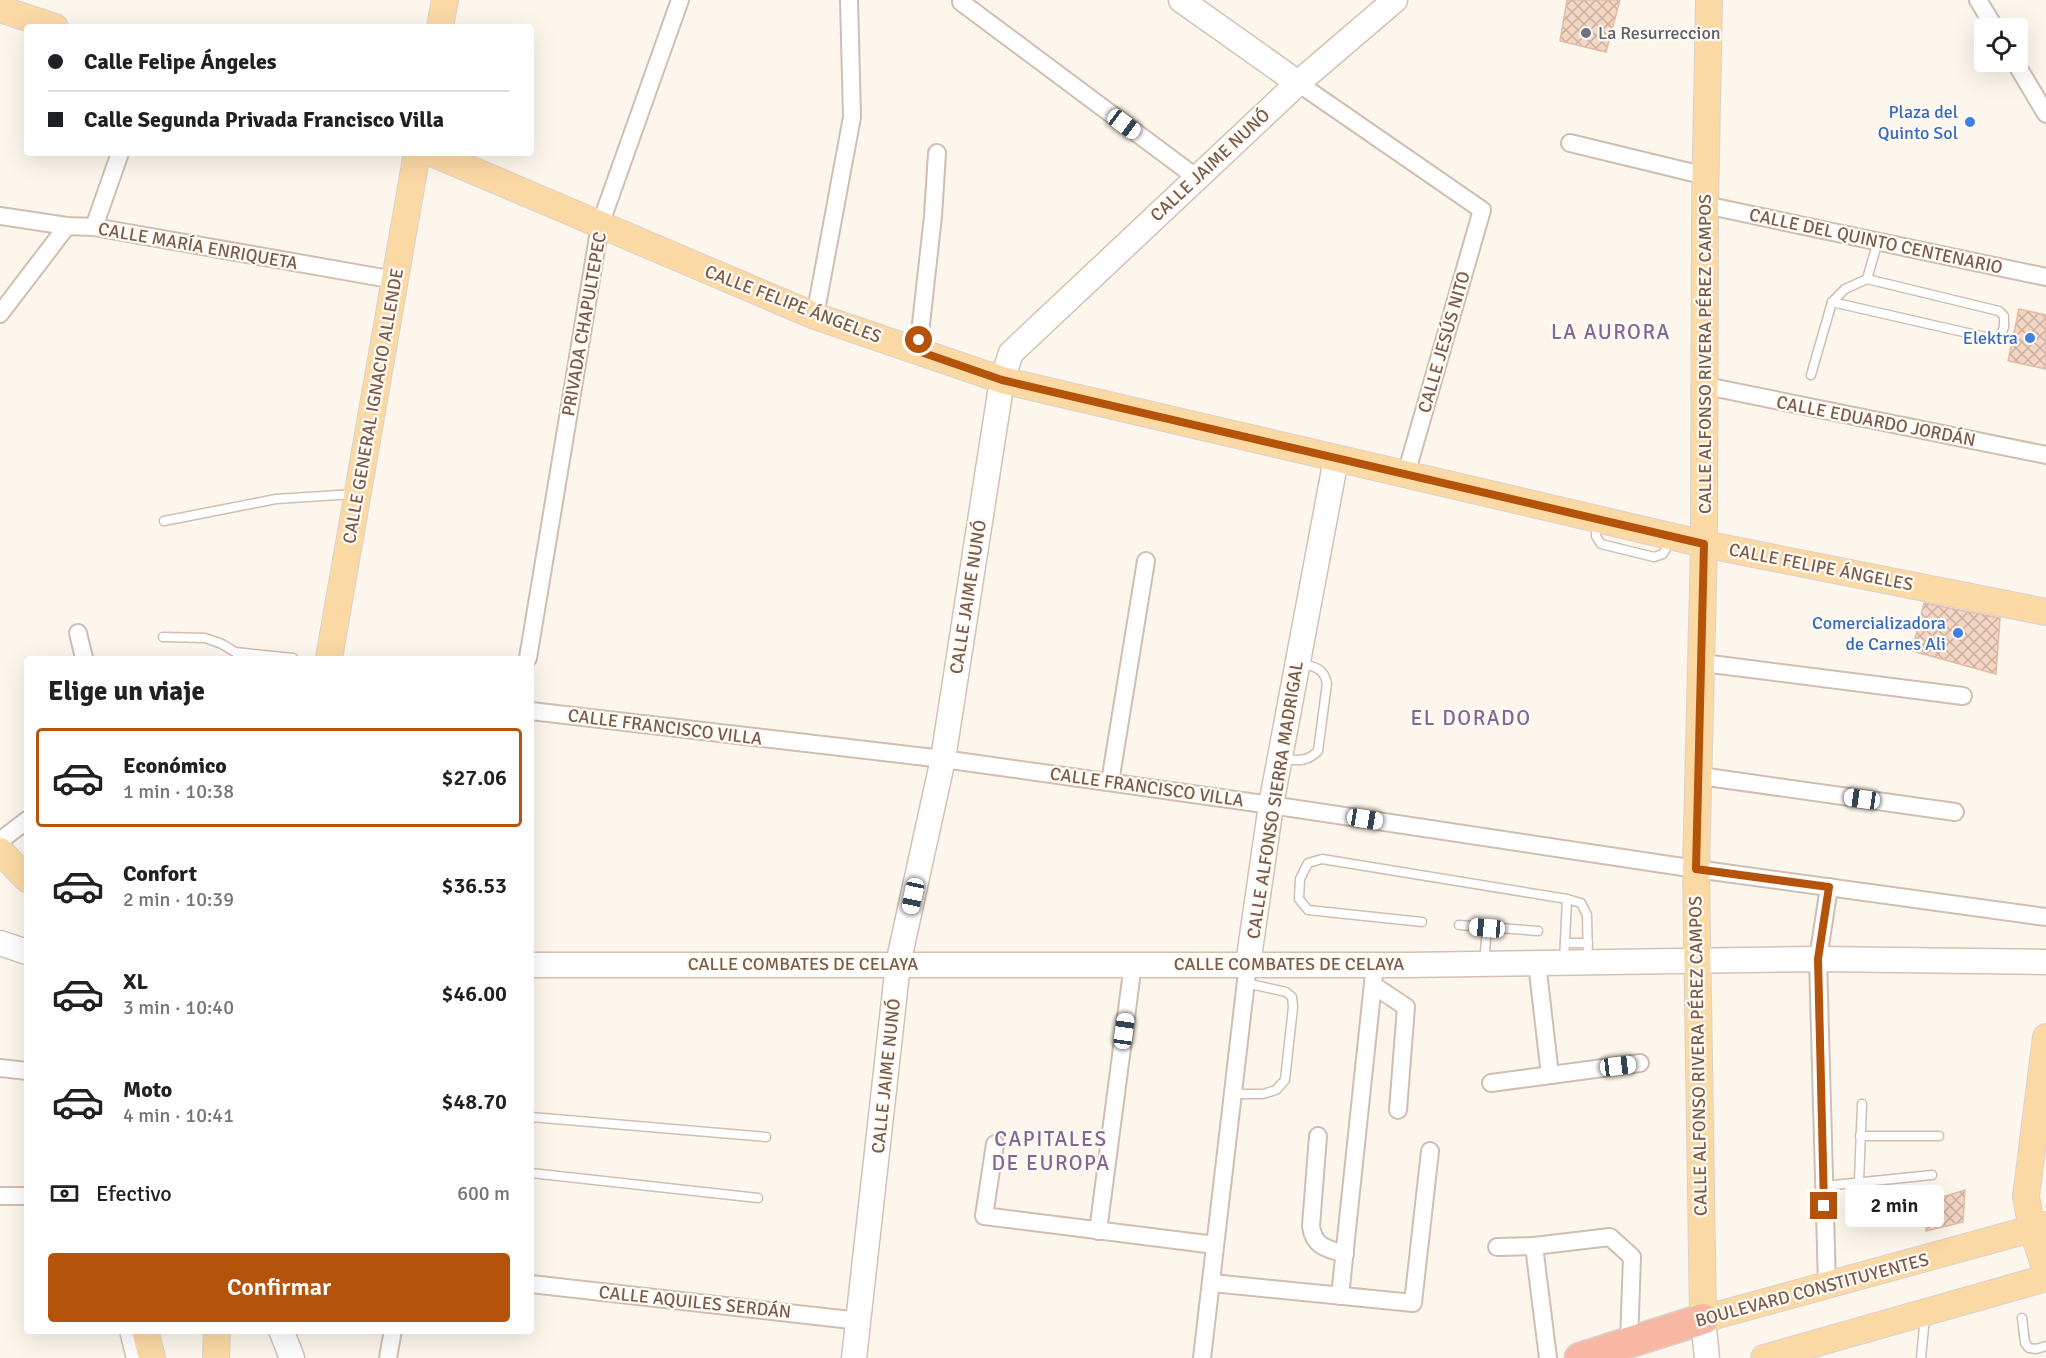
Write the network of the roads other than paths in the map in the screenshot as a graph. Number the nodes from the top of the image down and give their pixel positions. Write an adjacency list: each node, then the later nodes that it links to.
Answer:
1 (445, 0): 12 (main road)
2 (680, 0): 25 (street, PRIVADA CHAPULTEPEC)
3 (849, 0): 34 (street)
4 (1181, 0): 14 (street)
5 (1395, 0): 14 (street, CALLE JAIME NUNÓ)
6 (1709, 0): 21 (main road, CALLE ALFONSO RIVERA PÉREZ CAMPOS)
7 (1978, 0): 10 (street)
8 (961, 2): 22 (street)
9 (0, 9): 11 (main road)
10 (1989, 18)
11 (47, 24)
12 (441, 24)
13 (2021, 72): 15 (street)
14 (1298, 83): 22 (street, CALLE JAIME NUNÓ); 41 (street, CALLE JESÚS NITO)
15 (2046, 114)
16 (1570, 143): 21 (street)
17 (937, 153): 35 (street)
18 (119, 156): 27 (street)
19 (416, 156): 31 (main road, CALLE GENERAL IGNACIO ALLENDE)
20 (439, 156): 25 (main road, CALLE FELIPE ÁNGELES)
21 (1706, 176): 23 (main road, CALLE ALFONSO RIVERA PÉREZ CAMPOS)
22 (1197, 178): 37 (street, CALLE JAIME NUNÓ)
23 (1705, 205): 28 (street, CALLE DEL QUINTO CENTENARIO); 38 (main road, CALLE ALFONSO RIVERA PÉREZ CAMPOS)
24 (0, 216): 26 (street, CALLE MARÍA ENRIQUETA)
25 (600, 225): 34 (main road, CALLE FELIPE ÁNGELES); 52 (street, PRIVADA CHAPULTEPEC)
26 (67, 226): 27 (street, CALLE MARÍA ENRIQUETA); 33 (street)
27 (94, 227): 31 (street, CALLE MARÍA ENRIQUETA)
28 (1878, 242): 29 (street, CALLE DEL QUINTO CENTENARIO); 30 (lane)
29 (2046, 277)
30 (1867, 279): 32 (lane); 32 (lane)
31 (395, 280): 42 (main road, CALLE GENERAL IGNACIO ALLENDE)
32 (1832, 302): 36 (lane)
33 (0, 314)
34 (815, 316): 35 (main road, CALLE FELIPE ÁNGELES)
35 (918, 351): 37 (main road, CALLE FELIPE ÁNGELES)
36 (1811, 375)
37 (1002, 380): 40 (main road, CALLE FELIPE ÁNGELES); 57 (street, CALLE JAIME NUNÓ)
38 (1706, 386): 39 (street, CALLE EDUARDO JORDÁN); 44 (main road, CALLE ALFONSO RIVERA PÉREZ CAMPOS)
39 (2046, 455)
40 (1336, 459): 41 (main road, CALLE FELIPE ÁNGELES); 53 (street, CALLE ALFONSO SIERRA MADRIGAL)
41 (1406, 474): 44 (main road, CALLE FELIPE ÁNGELES)
42 (358, 494): 43 (lane); 51 (main road, CALLE GENERAL IGNACIO ALLENDE)
43 (165, 521)
44 (1704, 544): 46 (main road, CALLE FELIPE ÁNGELES); 54 (main road, CALLE ALFONSO RIVERA PÉREZ CAMPOS)
45 (1146, 561): 60 (street)
46 (2046, 612)
47 (78, 633): 49 (street)
48 (163, 637): 50 (lane)
49 (84, 656)
50 (274, 656)
51 (329, 656)
52 (528, 656)
53 (1297, 662): 58 (street, CALLE ALFONSO SIERRA MADRIGAL); 58 (lane)
54 (1702, 663): 55 (street); 59 (main road, CALLE ALFONSO RIVERA PÉREZ CAMPOS)
55 (1963, 696)
56 (534, 711): 57 (street, CALLE FRANCISCO VILLA)
57 (943, 759): 60 (street, CALLE FRANCISCO VILLA); 83 (street, CALLE JAIME NUNÓ)
58 (1280, 759): 61 (street, CALLE ALFONSO SIERRA MADRIGAL)
59 (1700, 776): 62 (street); 66 (main road, CALLE ALFONSO RIVERA PÉREZ CAMPOS)
60 (1110, 782): 61 (street, CALLE FRANCISCO VILLA)
61 (1271, 805): 66 (street, CALLE FRANCISCO VILLA); 87 (street, CALLE ALFONSO SIERRA MADRIGAL)
62 (1956, 812)
63 (24, 822): 64 (street)
64 (0, 841)
65 (0, 851): 67 (main road)
66 (1696, 869): 68 (street, CALLE FRANCISCO VILLA); 80 (main road, CALLE ALFONSO RIVERA PÉREZ CAMPOS)
67 (24, 876)
68 (1829, 887): 70 (street, CALLE FRANCISCO VILLA); 79 (street)
69 (1567, 899): 71 (lane); 77 (lane); 78 (lane)
70 (2046, 917)
71 (1422, 922)
72 (1459, 925): 73 (lane)
73 (1487, 928): 74 (lane); 85 (lane)
74 (1538, 931)
75 (0, 943): 76 (street)
76 (24, 951)
77 (1588, 952): 78 (street, CALLE COMBATES DE CELAYA); 80 (street, CALLE COMBATES DE CELAYA)
78 (1564, 953): 82 (street, CALLE COMBATES DE CELAYA)
79 (1818, 959): 80 (street, CALLE COMBATES DE CELAYA); 81 (street, CALLE COMBATES DE CELAYA); 108 (street)
80 (1696, 960): 126 (main road, CALLE ALFONSO RIVERA PÉREZ CAMPOS)
81 (2046, 962)
82 (1537, 963): 85 (street, CALLE COMBATES DE CELAYA); 93 (street)
83 (898, 964): 84 (street, CALLE COMBATES DE CELAYA); 86 (street, CALLE COMBATES DE CELAYA); 127 (street, CALLE JAIME NUNÓ)
84 (1133, 964): 87 (street, CALLE COMBATES DE CELAYA); 113 (street)
85 (1484, 964): 88 (street, CALLE COMBATES DE CELAYA)
86 (534, 965)
87 (1247, 973): 88 (street, CALLE COMBATES DE CELAYA); 95 (street, CALLE ALFONSO SIERRA MADRIGAL); 95 (lane)
88 (1374, 975): 97 (street); 117 (street)
89 (2046, 1037): 112 (main road)
90 (1640, 1064): 93 (street)
91 (0, 1068): 92 (street)
92 (24, 1071)
93 (1550, 1075): 94 (street)
94 (1491, 1083)
95 (1233, 1094): 114 (street, CALLE ALFONSO SIERRA MADRIGAL)
96 (1862, 1104): 100 (lane)
97 (1398, 1110)
98 (534, 1117): 102 (lane)
99 (1318, 1136): 117 (street)
100 (1860, 1136): 101 (lane); 107 (lane)
101 (1939, 1136)
102 (766, 1137)
103 (994, 1144): 113 (street)
104 (1430, 1151): 123 (street)
105 (534, 1173): 111 (lane)
106 (1932, 1175): 107 (lane)
107 (1859, 1181): 108 (lane)
108 (1823, 1186): 122 (street)
109 (0, 1196): 110 (street)
110 (24, 1196)
111 (758, 1198)
112 (2039, 1227): 118 (main road); 122 (main road, BOULEVARD CONSTITUYENTES)
113 (1098, 1232): 114 (street)
114 (1215, 1245): 120 (street, CALLE ALFONSO SIERRA MADRIGAL)
115 (1534, 1246): 116 (street); 133 (street); 142 (street)
116 (1497, 1247)
117 (1345, 1254): 123 (street)
118 (2046, 1270)
119 (2046, 1278): 124 (main road)
120 (1212, 1283): 123 (street); 141 (street, CALLE ALFONSO SIERRA MADRIGAL)
121 (534, 1284): 127 (street, CALLE AQUILES SERDÁN)
122 (1827, 1286): 126 (main road, BOULEVARD CONSTITUYENTES)
123 (1340, 1296)
124 (1926, 1313): 145 (main road); 146 (lane)
125 (2022, 1318): 134 (lane)
126 (1703, 1319): 133 (highway, BOULEVARD CONSTITUYENTES); 144 (street)
127 (860, 1320): 140 (street, CALLE JAIME NUNÓ)
128 (133, 1334): 135 (street)
129 (147, 1334): 136 (main road)
130 (217, 1334): 137 (main road)
131 (283, 1334): 138 (street)
132 (392, 1334): 139 (street)
133 (1629, 1342): 143 (highway, BOULEVARD CONSTITUYENTES)
134 (2046, 1346)
135 (139, 1358)
136 (152, 1358)
137 (216, 1358)
138 (292, 1358)
139 (388, 1358)
140 (854, 1358)
141 (1202, 1358)
142 (1548, 1358)
143 (1580, 1358)
144 (1707, 1358)
145 (1764, 1358)
146 (1921, 1358)

